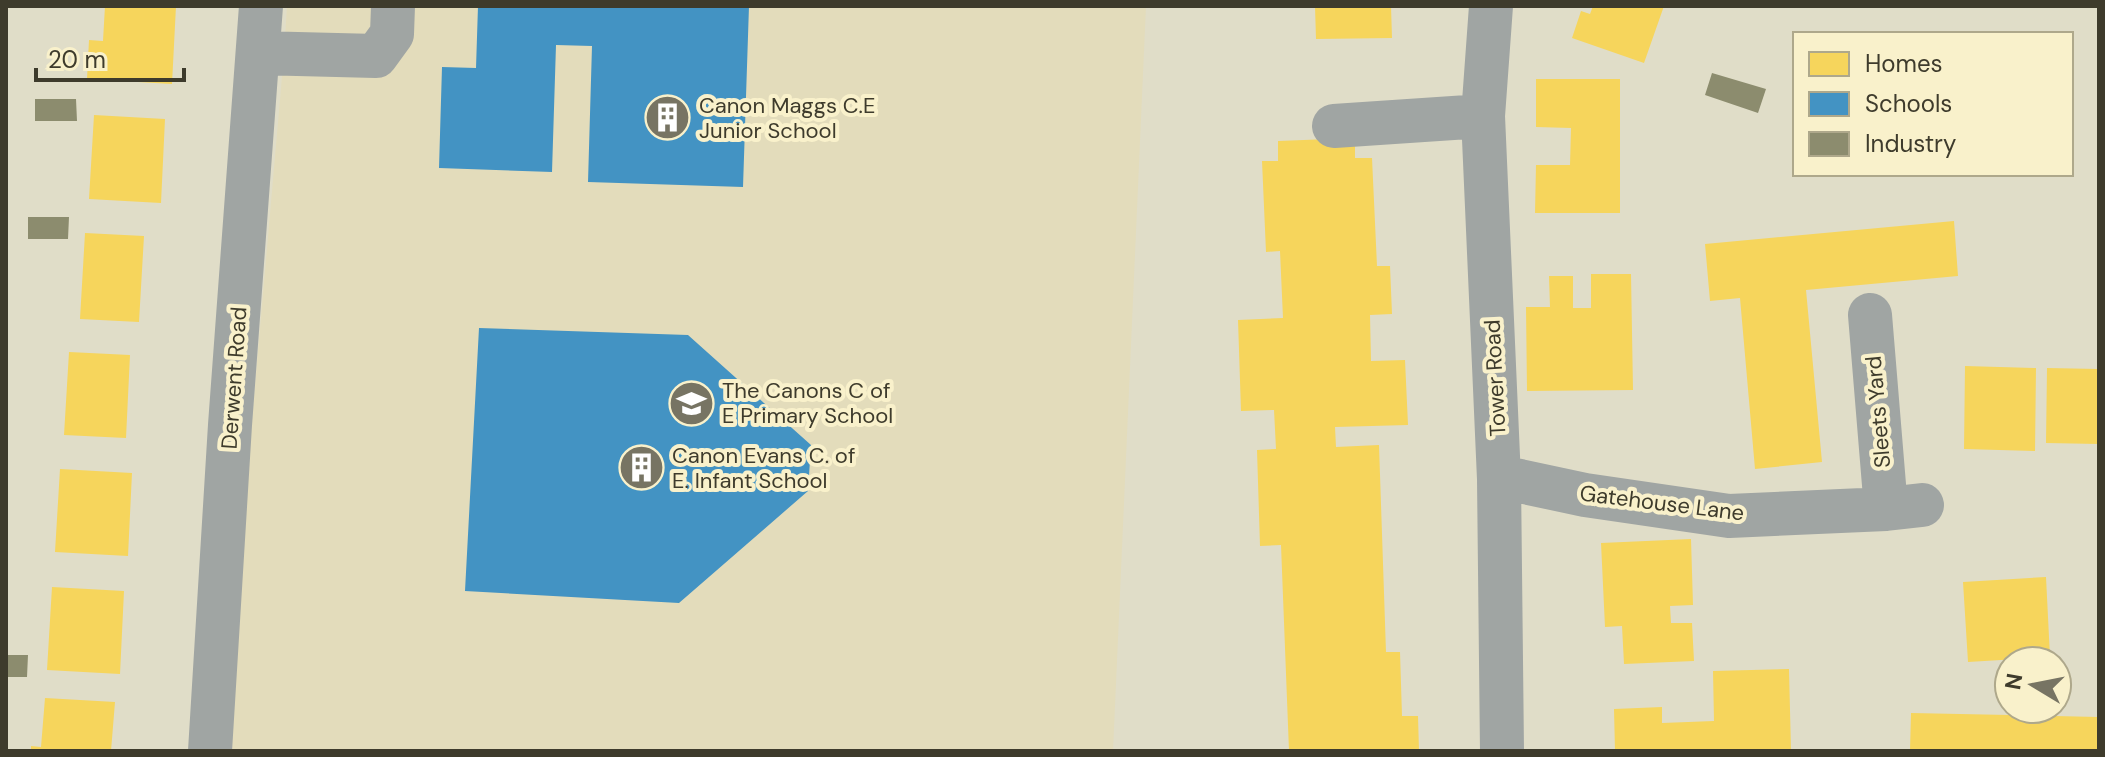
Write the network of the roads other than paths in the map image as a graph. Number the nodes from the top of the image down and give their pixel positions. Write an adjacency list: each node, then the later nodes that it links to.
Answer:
1 (261, 6): 4 (street, Derwent Road)
2 (393, 6): 4 (street)
3 (1491, 6): 5 (street, Tower Road)
4 (258, 53): 10 (street, Derwent Road)
5 (1483, 116): 6 (street); 8 (street, Tower Road)
6 (1334, 126)
7 (1870, 315): 9 (street, Sleets Yard)
8 (1499, 479): 9 (street, Gatehouse Lane); 11 (street, Tower Road)
9 (1904, 507)
10 (210, 751)
11 (1502, 751)

